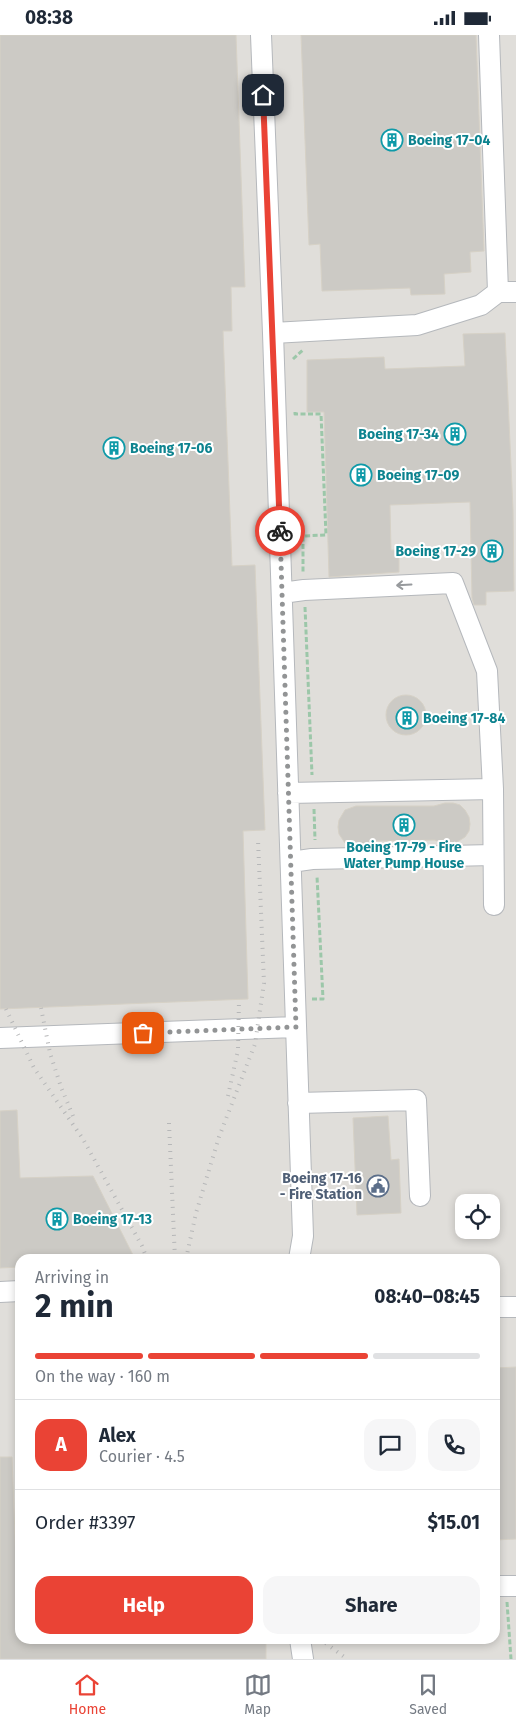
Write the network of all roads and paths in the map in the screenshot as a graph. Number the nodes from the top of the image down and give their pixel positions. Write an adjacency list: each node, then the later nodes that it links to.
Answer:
1 (261, 35): 4 (lane)
2 (488, 35): 3 (lane)
3 (507, 292): 4 (lane)
4 (273, 333): 5 (lane)
5 (282, 593): 6 (lane, one-way to 5); 7 (lane)
6 (492, 789): 7 (lane); 8 (lane)
7 (288, 793): 9 (lane)
8 (492, 855): 9 (lane); 10 (lane)
9 (291, 862): 11 (lane)
10 (494, 905)
11 (296, 1027): 12 (lane); 13 (lane)
12 (0, 1038)
13 (298, 1103): 14 (lane); 15 (lane)
14 (420, 1195)
15 (300, 1254)
16 (15, 1291): 17 (lane)
17 (0, 1292)
18 (500, 1307): 19 (lane)
19 (516, 1307)
20 (506, 1589): 23 (path)
21 (301, 1644): 22 (lane)
22 (303, 1659)
23 (511, 1659)

